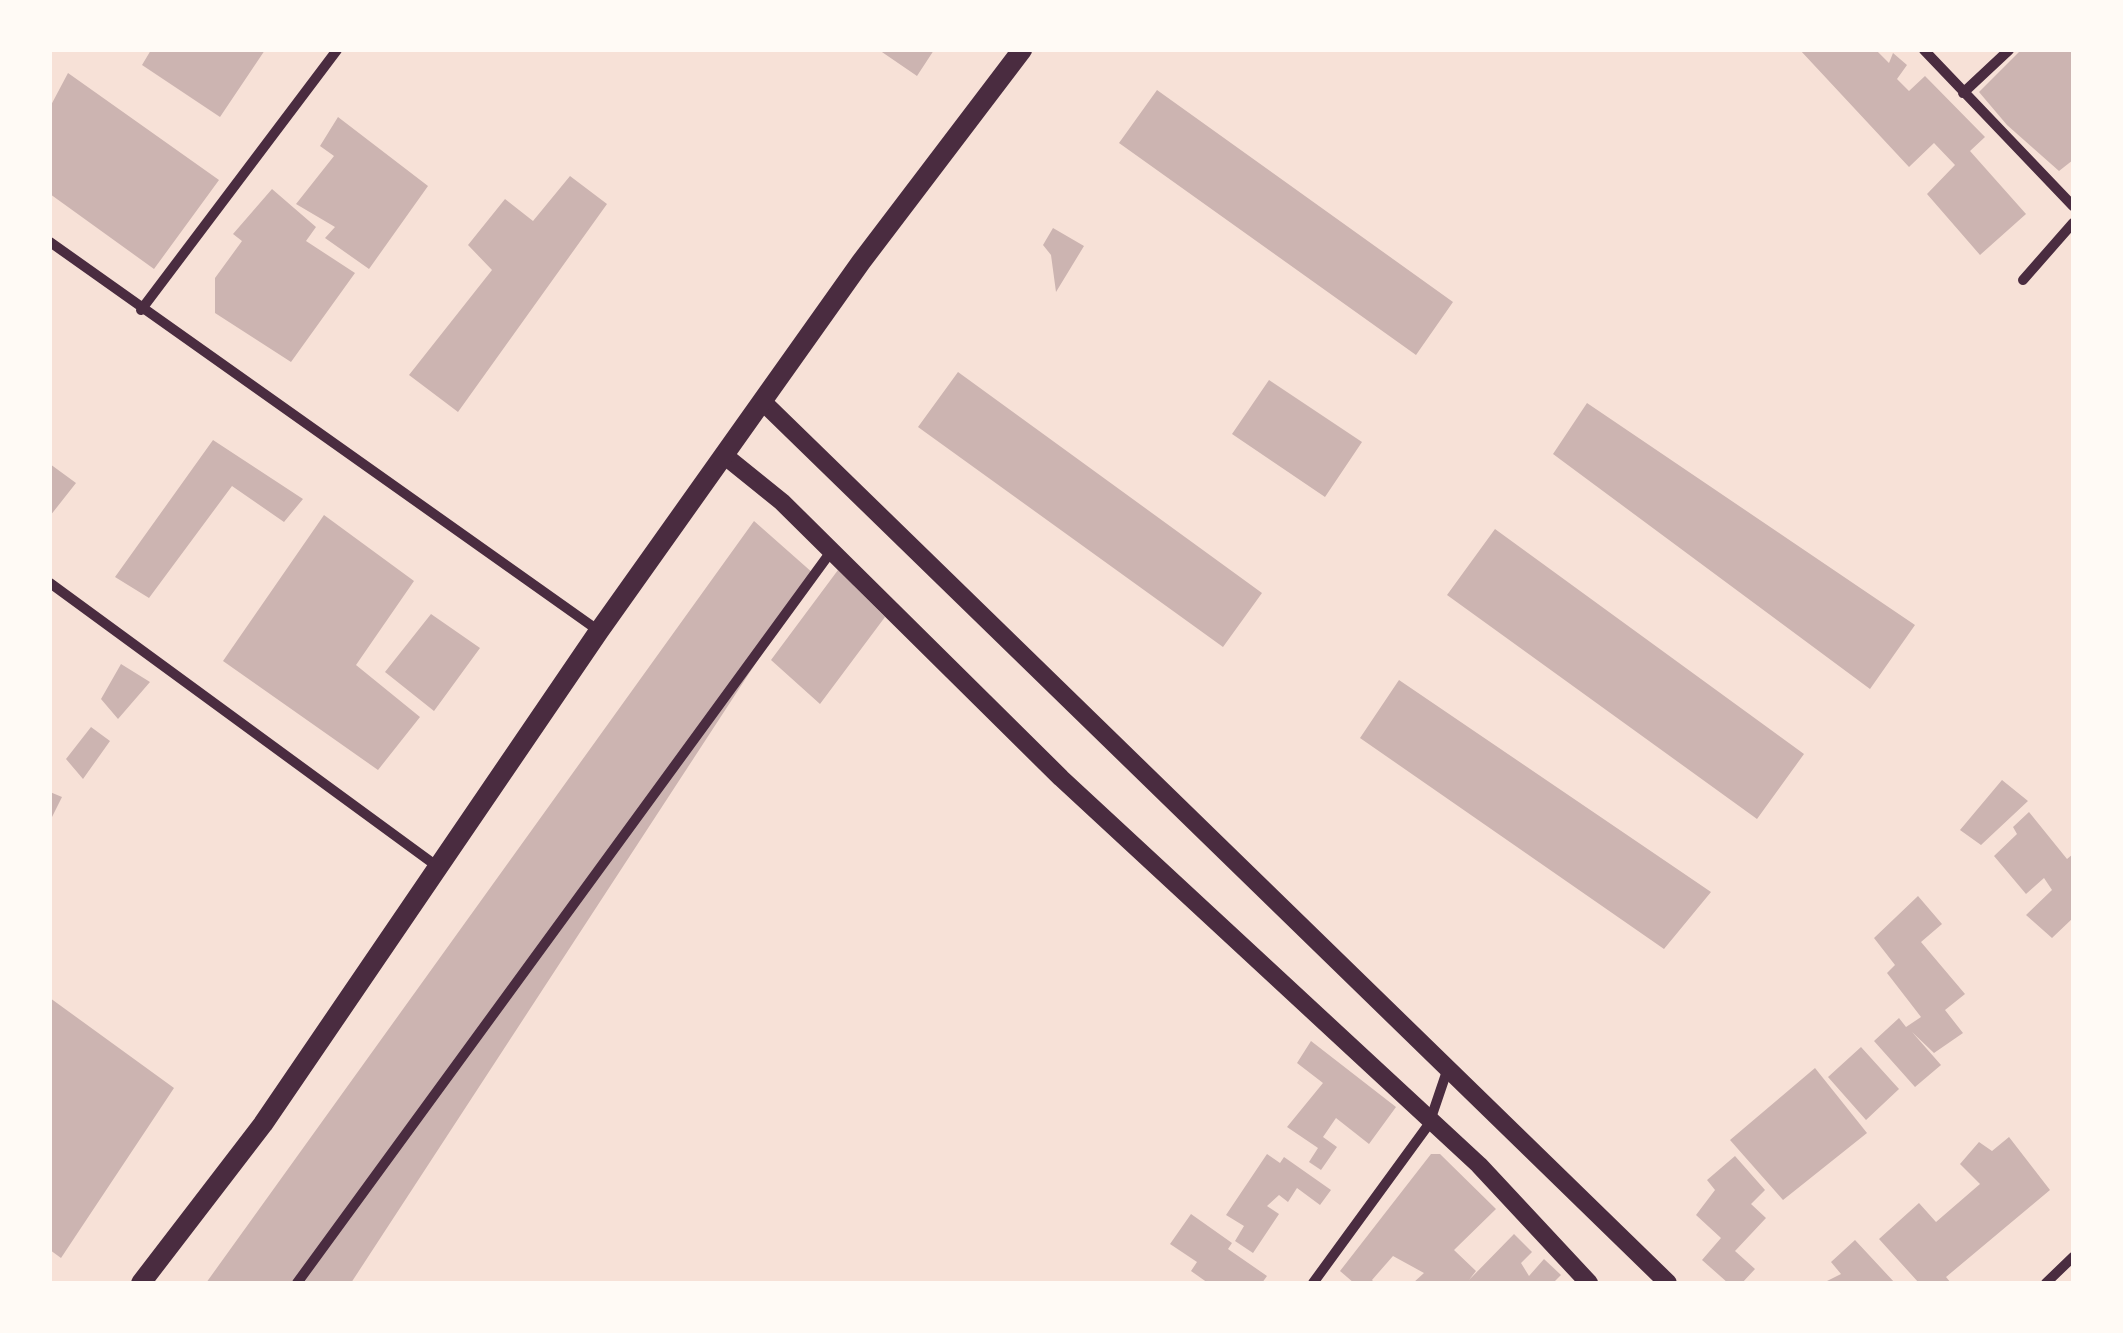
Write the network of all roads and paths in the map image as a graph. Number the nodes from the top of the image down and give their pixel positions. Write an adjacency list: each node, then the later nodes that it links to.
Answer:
1 (337, 50): 10 (street)
2 (1022, 50): 11 (main road)
3 (1924, 50): 5 (street)
4 (2009, 50): 5 (street)
5 (1964, 93): 6 (street)
6 (2073, 206)
7 (2073, 222): 9 (street)
8 (50, 242): 10 (street)
9 (2023, 280)
10 (141, 310): 15 (street)
11 (763, 402): 12 (main road); 17 (street)
12 (724, 456): 13 (street); 15 (main road)
13 (830, 554): 18 (street); 21 (street)
14 (50, 583): 16 (street)
15 (599, 631): 16 (main road)
16 (438, 867): 20 (main road)
17 (1448, 1068): 18 (street); 24 (street)
18 (1430, 1124): 22 (street); 23 (street)
19 (2073, 1257): 25 (street)
20 (140, 1283)
21 (297, 1283)
22 (1313, 1283)
23 (1589, 1283)
24 (1668, 1283)
25 (2046, 1283)

